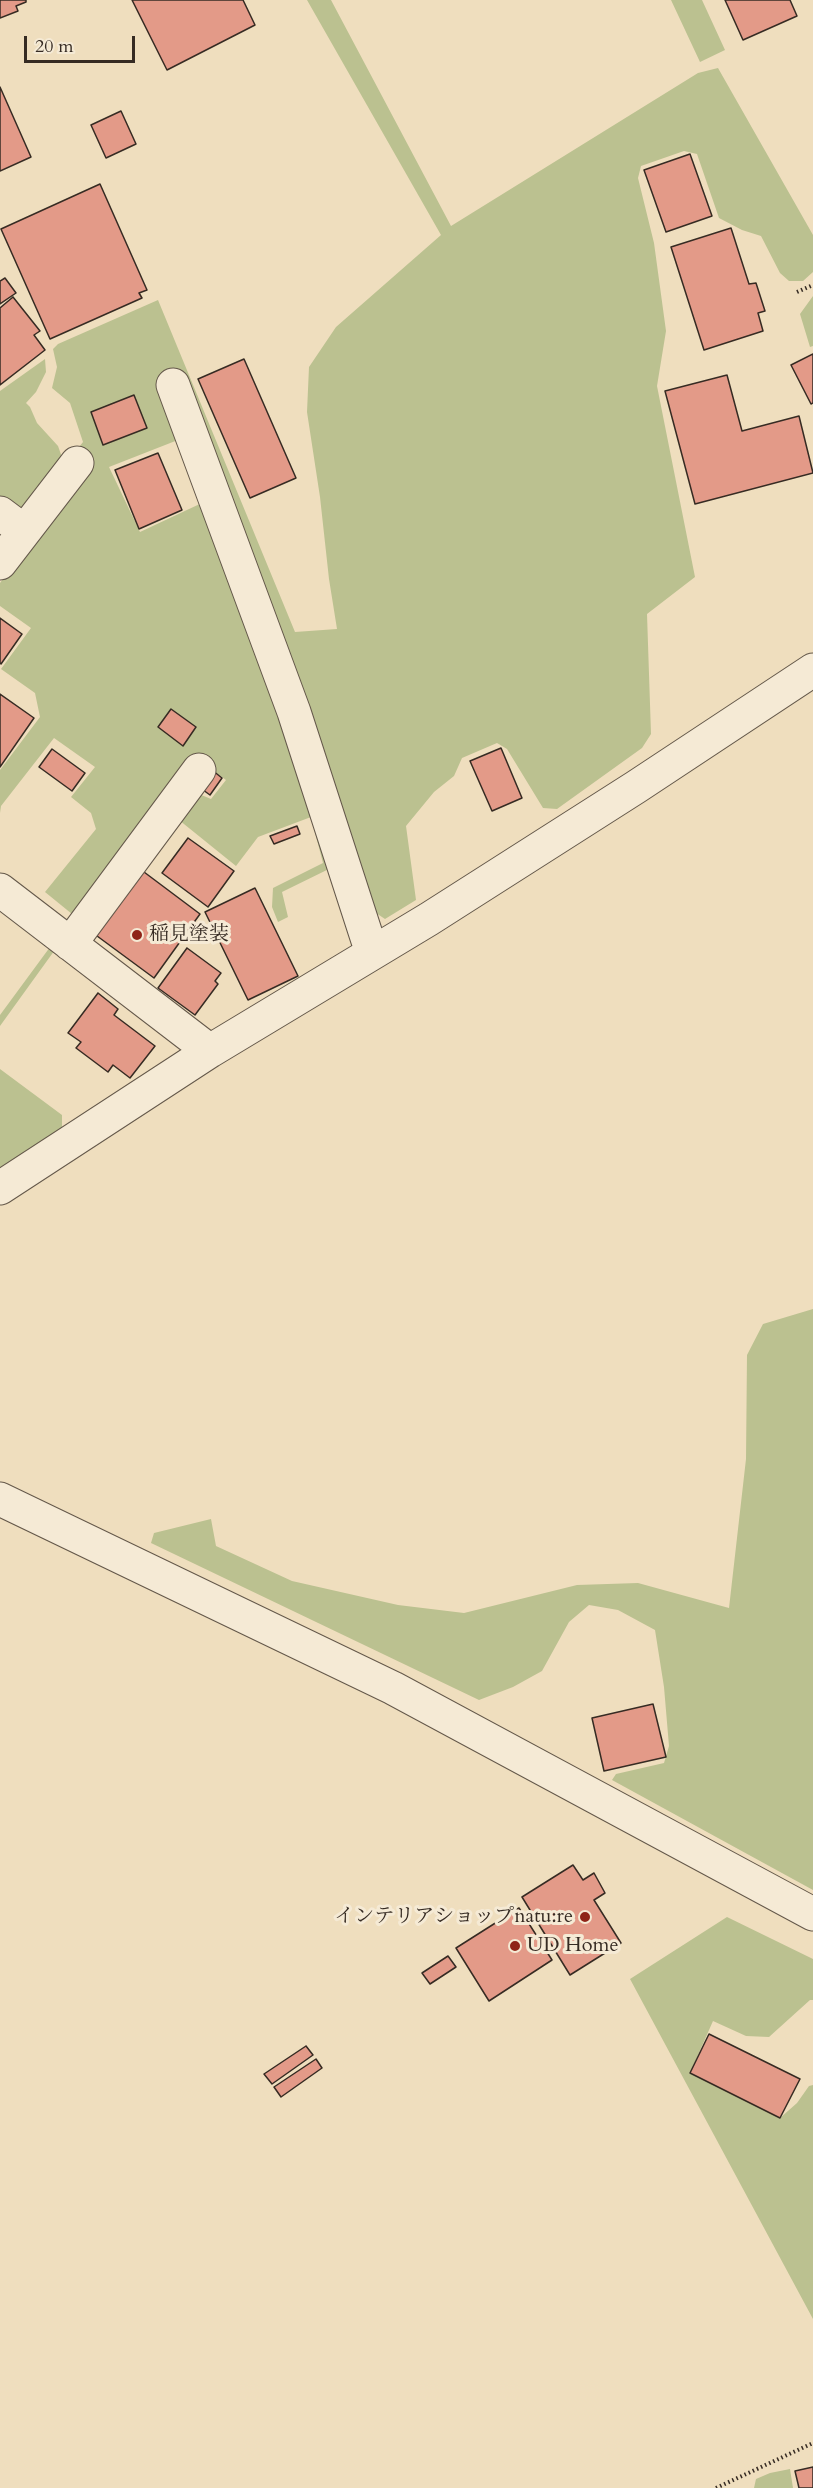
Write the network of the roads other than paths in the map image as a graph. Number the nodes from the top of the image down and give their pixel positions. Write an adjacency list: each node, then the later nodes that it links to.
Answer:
1 (173, 385): 9 (street)
2 (77, 463): 3 (street)
3 (12, 522): 4 (street)
4 (0, 562)
5 (813, 670): 9 (street)
6 (199, 770): 8 (street)
7 (0, 890): 8 (street)
8 (70, 944): 10 (street)
9 (372, 953): 10 (street)
10 (210, 1051): 11 (street)
11 (0, 1188)
12 (0, 1499): 13 (street)
13 (813, 1914)

